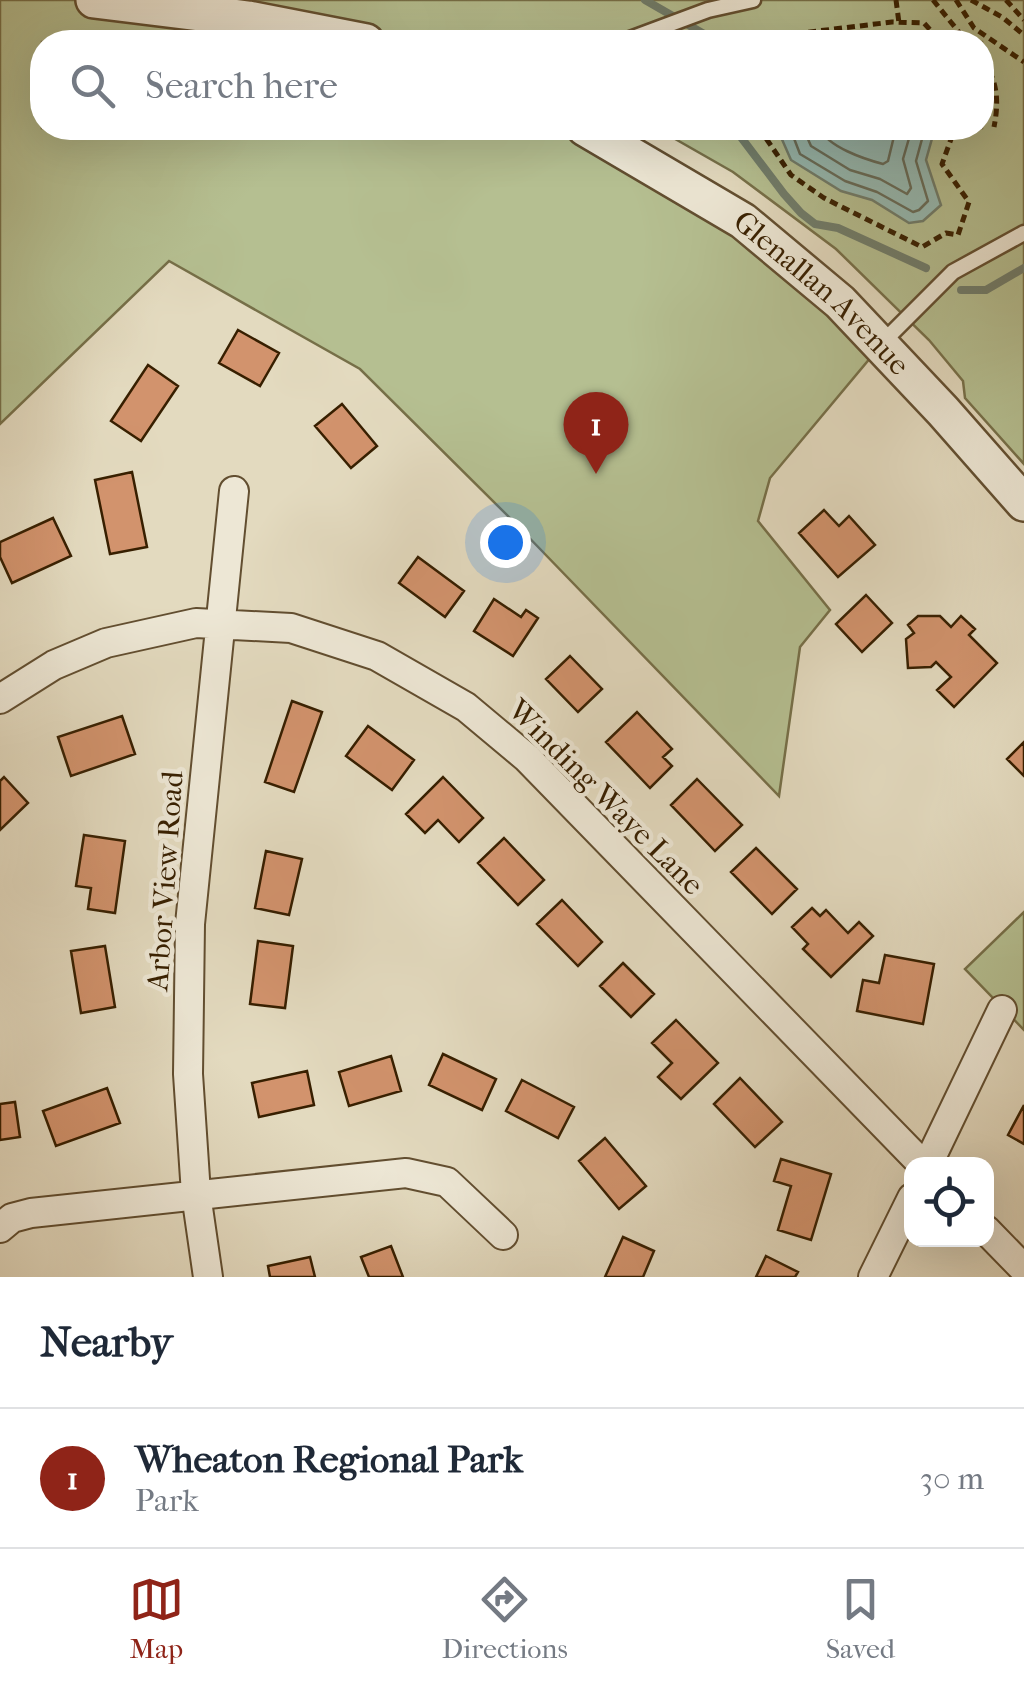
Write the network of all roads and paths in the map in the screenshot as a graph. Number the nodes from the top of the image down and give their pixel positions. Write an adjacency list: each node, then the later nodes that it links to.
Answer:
1 (94, 0): 10 (street)
2 (753, 0): 11 (lane)
3 (896, 0): 9 (path)
4 (932, 0): 14 (path)
5 (956, 0): 15 (path)
6 (971, 0): 16 (path)
7 (1006, 0): 8 (path)
8 (1024, 20)
9 (898, 22): 12 (path); 13 (path)
10 (304, 30)
11 (657, 30)
12 (837, 30)
13 (930, 30)
14 (957, 30)
15 (977, 30)
16 (1024, 35)
17 (994, 42): 18 (path)
18 (1024, 62)
19 (994, 80): 20 (path)
20 (994, 127)
21 (605, 140): 25 (street, Glenallan Avenue)
22 (767, 140): 23 (path)
23 (951, 140)
24 (1024, 233): 25 (lane)
25 (881, 345): 27 (street, Glenallan Avenue)
26 (234, 491): 28 (street, Arbor View Road)
27 (1024, 503)
28 (220, 624): 29 (street, Winding Waye Lane); 31 (street, Winding Waye Lane); 33 (street, Arbor View Road)
29 (0, 699)
30 (1002, 1010): 32 (street)
31 (918, 1157)
32 (928, 1157)
33 (196, 1194): 35 (street); 36 (street); 39 (street, Arbor View Road)
34 (904, 1214): 40 (street)
35 (0, 1228)
36 (502, 1235)
37 (994, 1238): 38 (street)
38 (1024, 1268)
39 (208, 1277)
40 (873, 1277)

